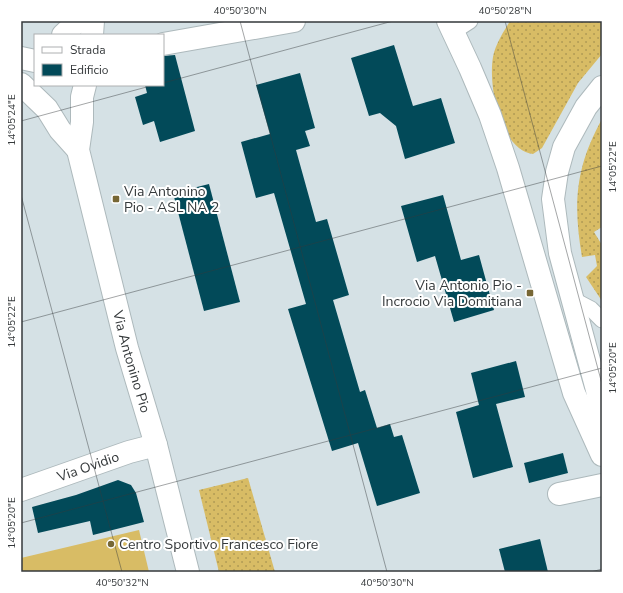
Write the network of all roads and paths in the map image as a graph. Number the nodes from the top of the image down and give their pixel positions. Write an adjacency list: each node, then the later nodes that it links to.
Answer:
1 (78, 21): 5 (street)
2 (93, 21): 6 (street)
3 (294, 21): 7 (street)
4 (457, 25): 20 (street)
5 (65, 34)
6 (92, 34)
7 (164, 44)
8 (34, 46): 9 (street)
9 (21, 47)
10 (21, 58): 11 (street)
11 (34, 61)
12 (21, 84): 15 (street, Via Antonino Pio)
13 (85, 86): 15 (street, Via Antonino Pio)
14 (602, 87): 16 (street)
15 (78, 150): 19 (street, Via Antonino Pio)
16 (572, 299): 17 (lane); 18 (street)
17 (602, 320)
18 (602, 416)
19 (156, 445): 22 (street, Via Ovidio); 24 (street, Via Antonino Pio)
20 (602, 455)
21 (602, 485): 23 (street)
22 (21, 490)
23 (559, 494)
24 (188, 572)

